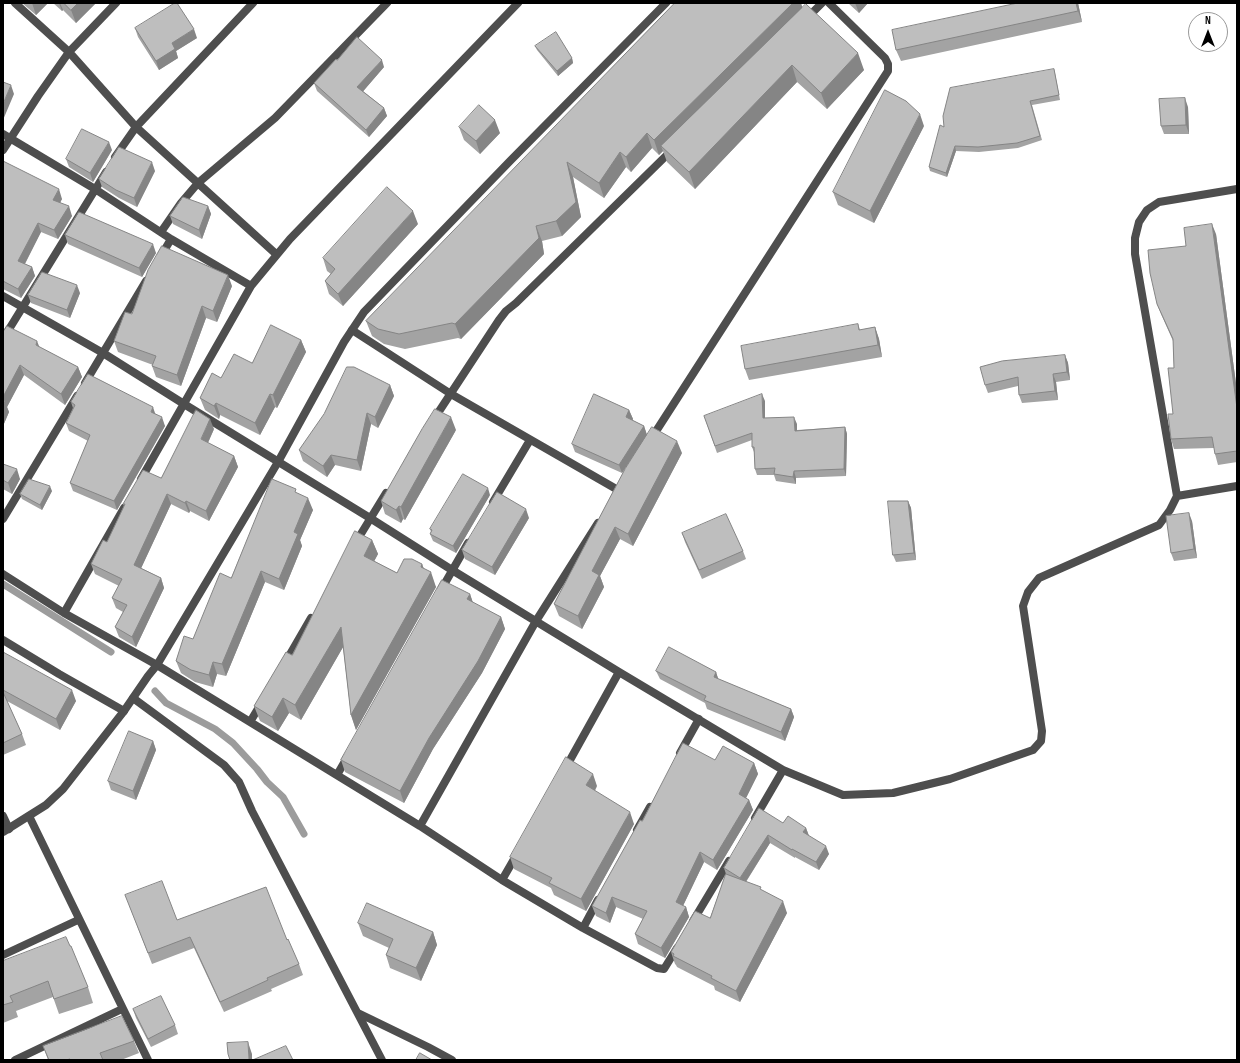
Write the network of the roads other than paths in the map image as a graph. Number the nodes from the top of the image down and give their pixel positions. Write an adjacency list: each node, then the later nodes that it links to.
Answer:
1 (15, 3): 10 (street)
2 (116, 3): 10 (street)
3 (253, 3): 11 (street)
4 (387, 3): 15 (street)
5 (518, 3): 20 (street)
6 (822, 3): 9 (street)
7 (828, 3): 31 (street)
8 (664, 4): 24 (street)
9 (799, 25)
10 (69, 52): 11 (street); 12 (street)
11 (136, 127): 15 (street); 16 (street)
12 (6, 136): 14 (street); 16 (street)
13 (680, 142): 27 (street)
14 (3, 150)
15 (198, 183): 18 (street); 20 (street)
16 (95, 189): 18 (street); 23 (street)
17 (1237, 189): 37 (street)
18 (161, 232): 19 (street)
19 (171, 239): 21 (street); 26 (street)
20 (276, 254): 21 (street)
21 (251, 286): 28 (street)
22 (3, 296): 23 (street)
23 (22, 308): 25 (street); 26 (street)
24 (352, 330): 27 (street); 32 (street)
25 (3, 339)
26 (103, 353): 28 (street); 42 (street)
27 (451, 394): 29 (street); 30 (street)
28 (184, 404): 32 (street); 33 (street)
29 (429, 426)
30 (530, 440): 36 (street); 39 (street)
31 (648, 444)
32 (278, 462): 41 (street); 52 (street)
33 (137, 485)
34 (391, 485): 41 (street)
35 (1237, 486): 37 (street)
36 (618, 490)
37 (1177, 496): 62 (street)
38 (130, 498): 48 (street)
39 (487, 511)
40 (602, 516): 50 (street)
41 (370, 518): 44 (street); 45 (street)
42 (3, 519)
43 (472, 538): 45 (street)
44 (350, 552)
45 (452, 570): 47 (street); 50 (street)
46 (3, 574): 48 (street)
47 (437, 598)
48 (64, 612): 52 (street)
49 (314, 613): 53 (street)
50 (536, 621): 54 (street); 69 (street)
51 (3, 640): 57 (street)
52 (157, 665): 56 (street); 59 (street)
53 (282, 668)
54 (619, 672): 58 (street); 64 (street)
55 (266, 695): 59 (street)
56 (133, 698): 57 (street); 82 (street)
57 (124, 711): 67 (street)
58 (700, 719): 61 (street); 62 (street)
59 (250, 722): 63 (street)
60 (352, 748): 63 (street)
61 (676, 761)
62 (783, 770): 68 (street)
63 (337, 775): 69 (street)
64 (561, 776)
65 (653, 803): 71 (street)
66 (3, 816): 70 (street)
67 (29, 816): 70 (street); 76 (street)
68 (751, 824)
69 (420, 826): 74 (street)
70 (6, 830)
71 (633, 838)
72 (522, 846): 74 (street)
73 (735, 852): 77 (street)
74 (502, 880): 78 (street)
75 (602, 893): 78 (street)
76 (78, 920): 80 (street); 81 (street)
77 (690, 927)
78 (583, 928): 79 (street)
79 (682, 940)
80 (3, 955)
81 (122, 1009): 83 (street); 84 (street)
82 (358, 1013): 85 (street); 86 (street)
83 (15, 1060)
84 (148, 1060)
85 (382, 1060)
86 (452, 1060)

